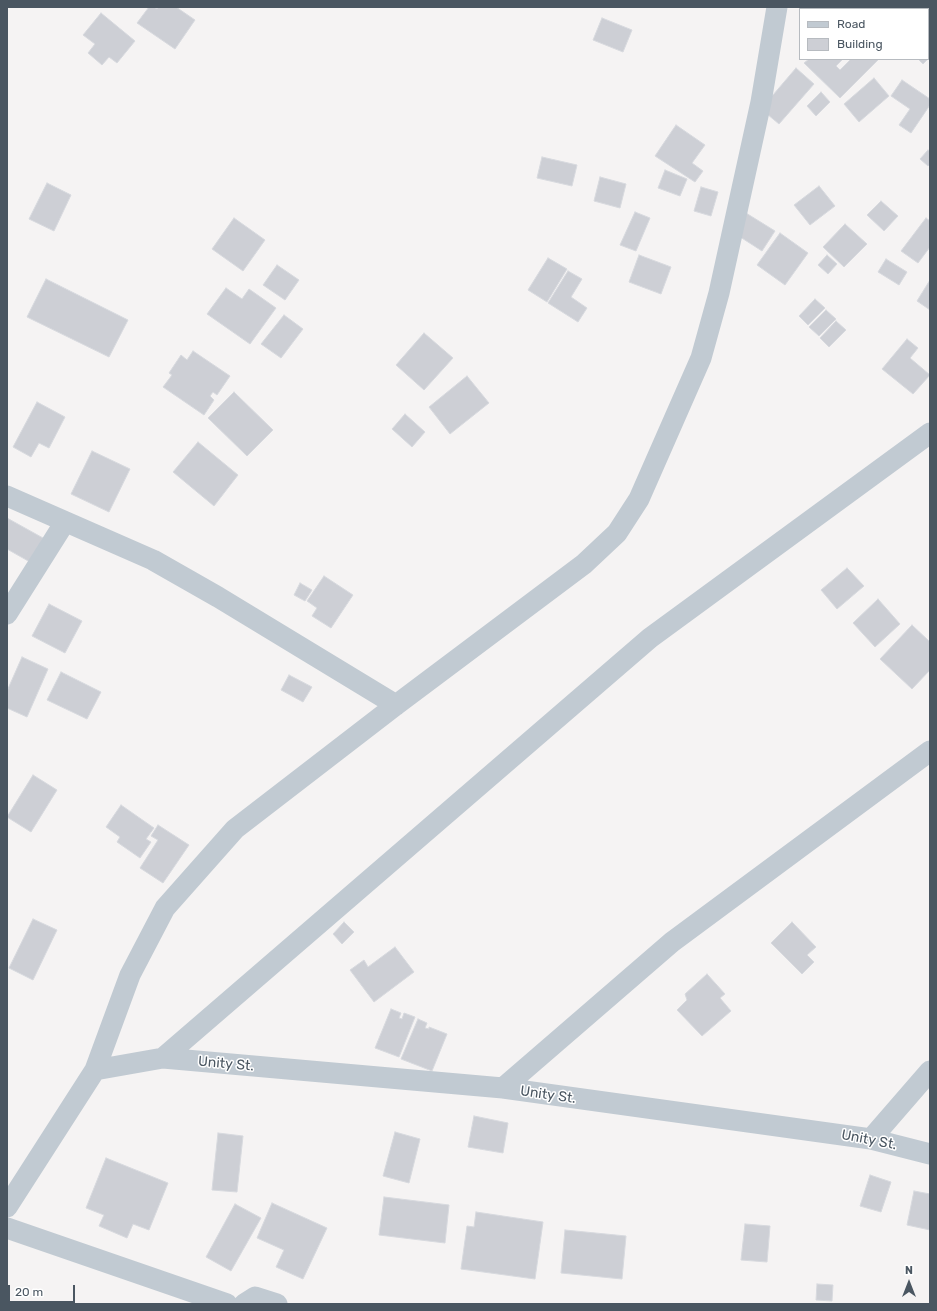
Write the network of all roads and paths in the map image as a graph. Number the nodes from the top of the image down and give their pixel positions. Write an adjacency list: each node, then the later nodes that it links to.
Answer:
1 (777, 7): 6 (street)
2 (930, 433): 8 (street)
3 (7, 496): 4 (street)
4 (66, 522): 5 (street); 6 (street)
5 (7, 614)
6 (396, 705): 9 (street)
7 (930, 752): 11 (street)
8 (163, 1058): 9 (street, Unity St.); 11 (street, Unity St.)
9 (95, 1070): 14 (street)
10 (930, 1071): 12 (street)
11 (503, 1088): 12 (street, Unity St.)
12 (871, 1139): 13 (street, Unity St.)
13 (930, 1154)
14 (7, 1207)
15 (7, 1228): 17 (street)
16 (250, 1302): 18 (street)
17 (227, 1304)
18 (276, 1304)

